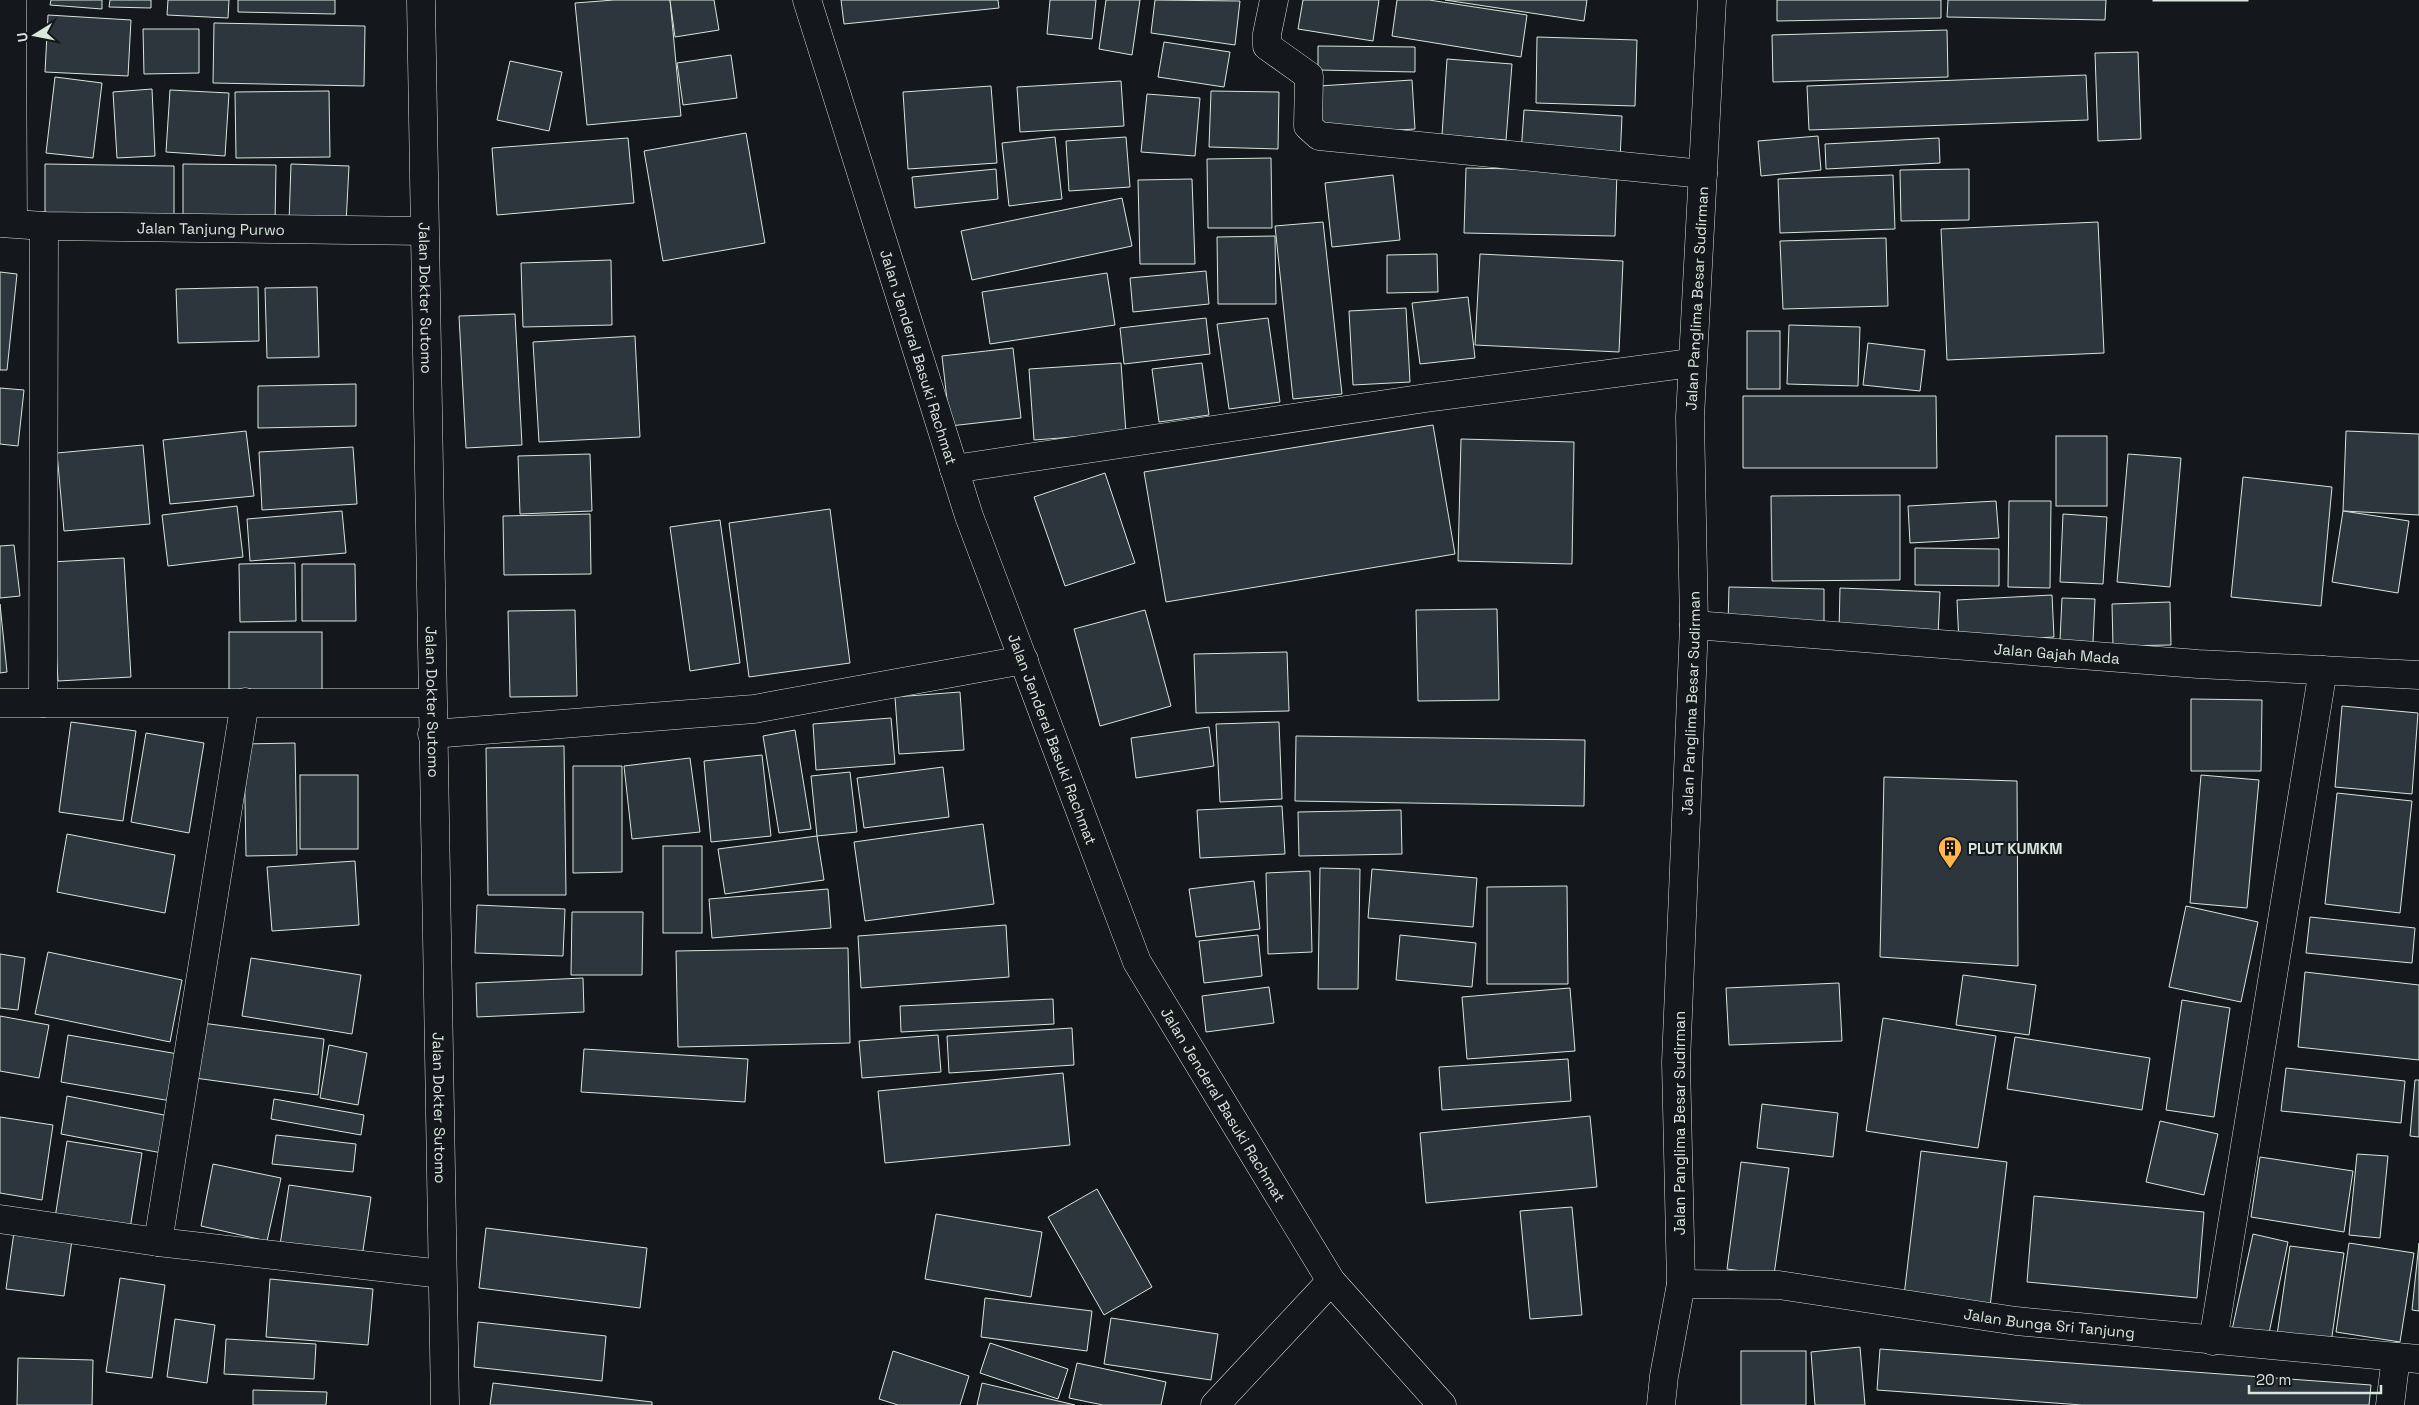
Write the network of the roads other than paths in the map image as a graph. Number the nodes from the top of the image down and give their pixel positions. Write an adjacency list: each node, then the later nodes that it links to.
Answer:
1 (12, 0): 7 (main road)
2 (421, 0): 9 (main road, Jalan Dokter Sutomo)
3 (807, 0): 11 (main road, Jalan Jenderal Basuki Rachmat)
4 (1274, 0): 6 (main road)
5 (1712, 0): 6 (main road, Jalan Panglima Besar Sudirman)
6 (1703, 174): 10 (main road, Jalan Panglima Besar Sudirman)
7 (6, 223): 8 (main road, Jalan Tanjung Purwo)
8 (44, 226): 9 (main road, Jalan Tanjung Purwo); 18 (main road)
9 (424, 231): 19 (main road, Jalan Dokter Sutomo)
10 (1691, 363): 11 (main road); 12 (main road, Jalan Panglima Besar Sudirman)
11 (954, 469): 13 (main road, Jalan Jenderal Basuki Rachmat)
12 (1694, 624): 14 (main road, Jalan Gajah Mada); 25 (main road, Jalan Panglima Besar Sudirman)
13 (1024, 660): 20 (main road); 24 (main road, Jalan Jenderal Basuki Rachmat)
14 (2323, 670): 15 (main road, Jalan Gajah Mada); 26 (main road)
15 (2419, 675)
16 (245, 702): 18 (main road); 19 (main road); 22 (main road)
17 (0, 703): 18 (main road)
18 (43, 703)
19 (431, 703): 20 (main road, Jalan Dokter Sutomo)
20 (432, 734): 23 (main road, Jalan Dokter Sutomo)
21 (0, 1218): 22 (main road)
22 (158, 1242): 23 (main road)
23 (442, 1274): 28 (main road, Jalan Dokter Sutomo)
24 (1331, 1281): 29 (main road); 30 (main road, Jalan Jenderal Basuki Rachmat)
25 (1681, 1284): 26 (main road, Jalan Bunga Sri Tanjung); 31 (main road, Jalan Panglima Besar Sudirman)
26 (2213, 1341): 27 (main road, Jalan Bunga Sri Tanjung)
27 (2408, 1358): 32 (main road)
28 (445, 1405)
29 (1214, 1405)
30 (1442, 1405)
31 (1661, 1405)
32 (2390, 1405)

